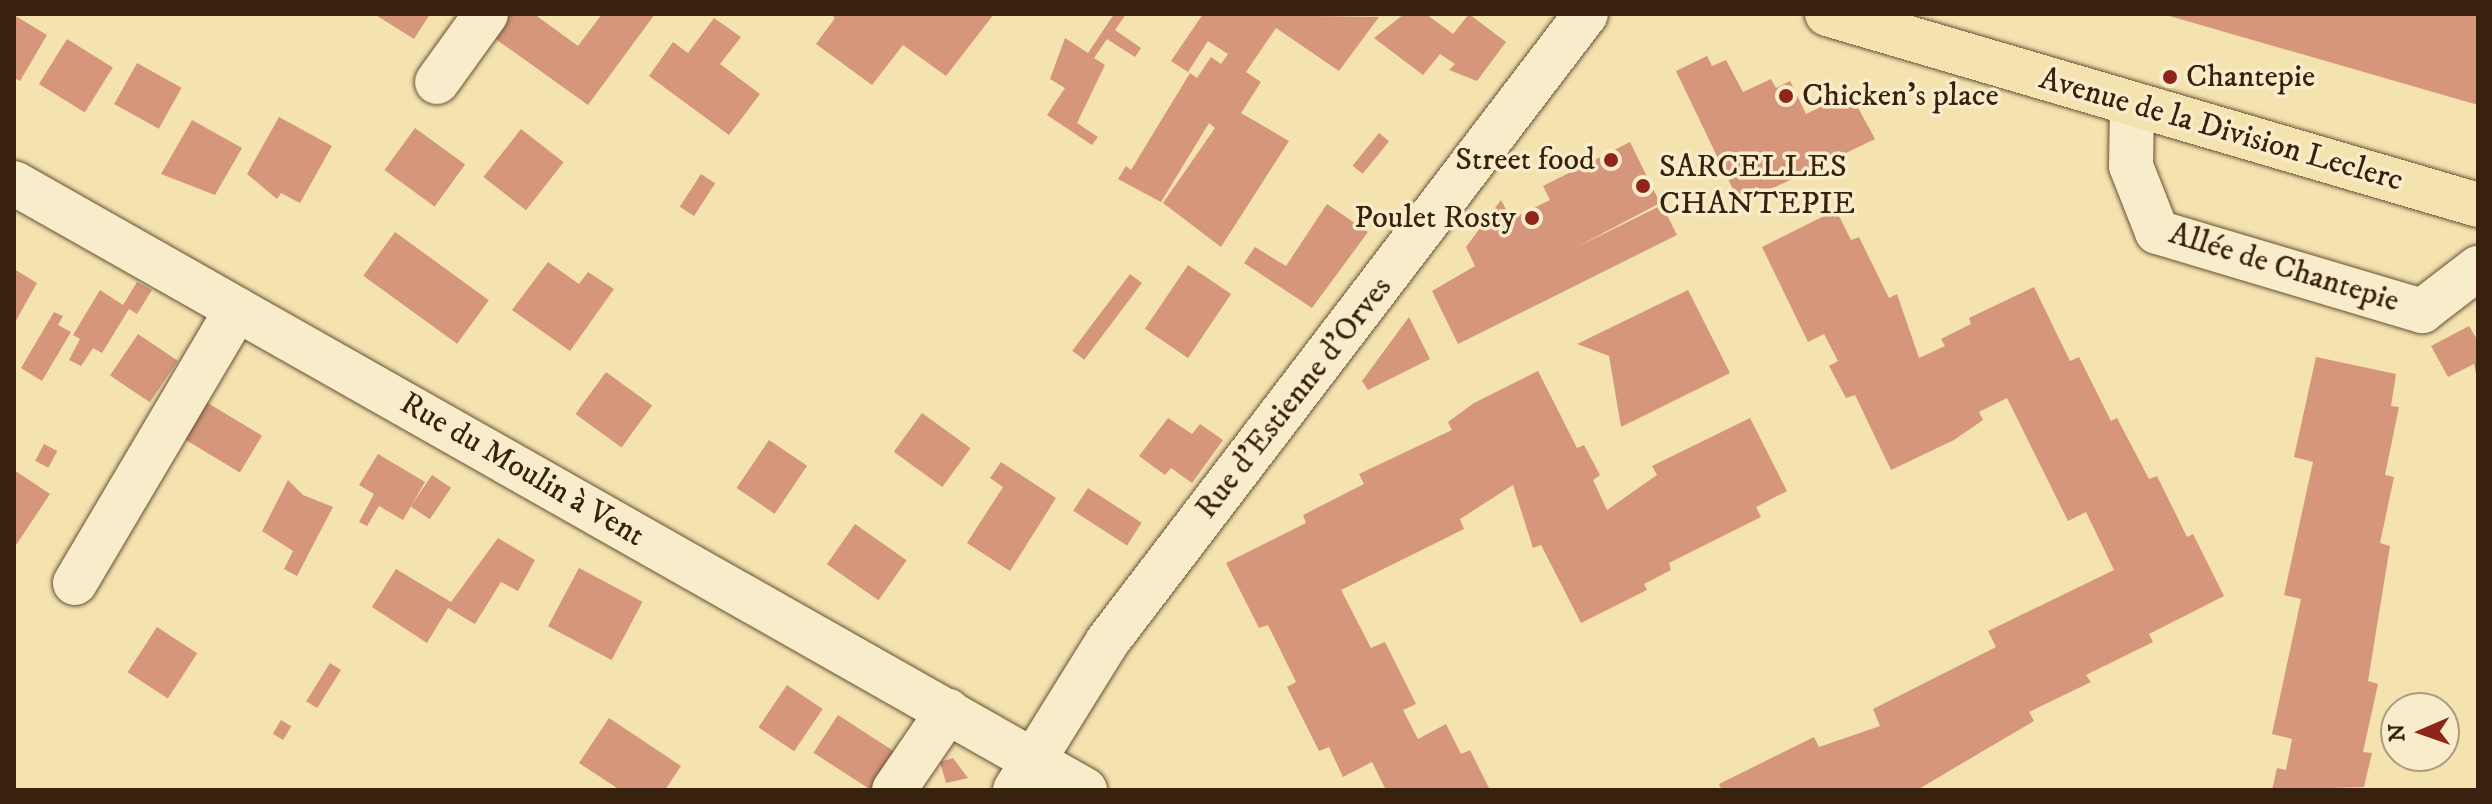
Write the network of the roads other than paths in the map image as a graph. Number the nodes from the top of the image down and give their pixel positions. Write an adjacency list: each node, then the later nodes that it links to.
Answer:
1 (486, 14): 4 (street)
2 (1586, 14): 12 (street, Rue d'Estienne d'Orves)
3 (1827, 14): 5 (main road, Avenue de la Division Leclerc)
4 (437, 82)
5 (2132, 105): 7 (main road, Avenue de la Division Leclerc); 8 (street, Allée de Chantepie)
6 (14, 183): 9 (street, Rue du Moulin à Vent)
7 (2478, 205)
8 (2478, 268)
9 (237, 309): 10 (street); 11 (street, Rue du Moulin à Vent)
10 (75, 583)
11 (948, 711): 12 (street, Rue du Moulin à Vent); 13 (street)
12 (1022, 774): 14 (street)
13 (894, 790)
14 (1085, 790)

